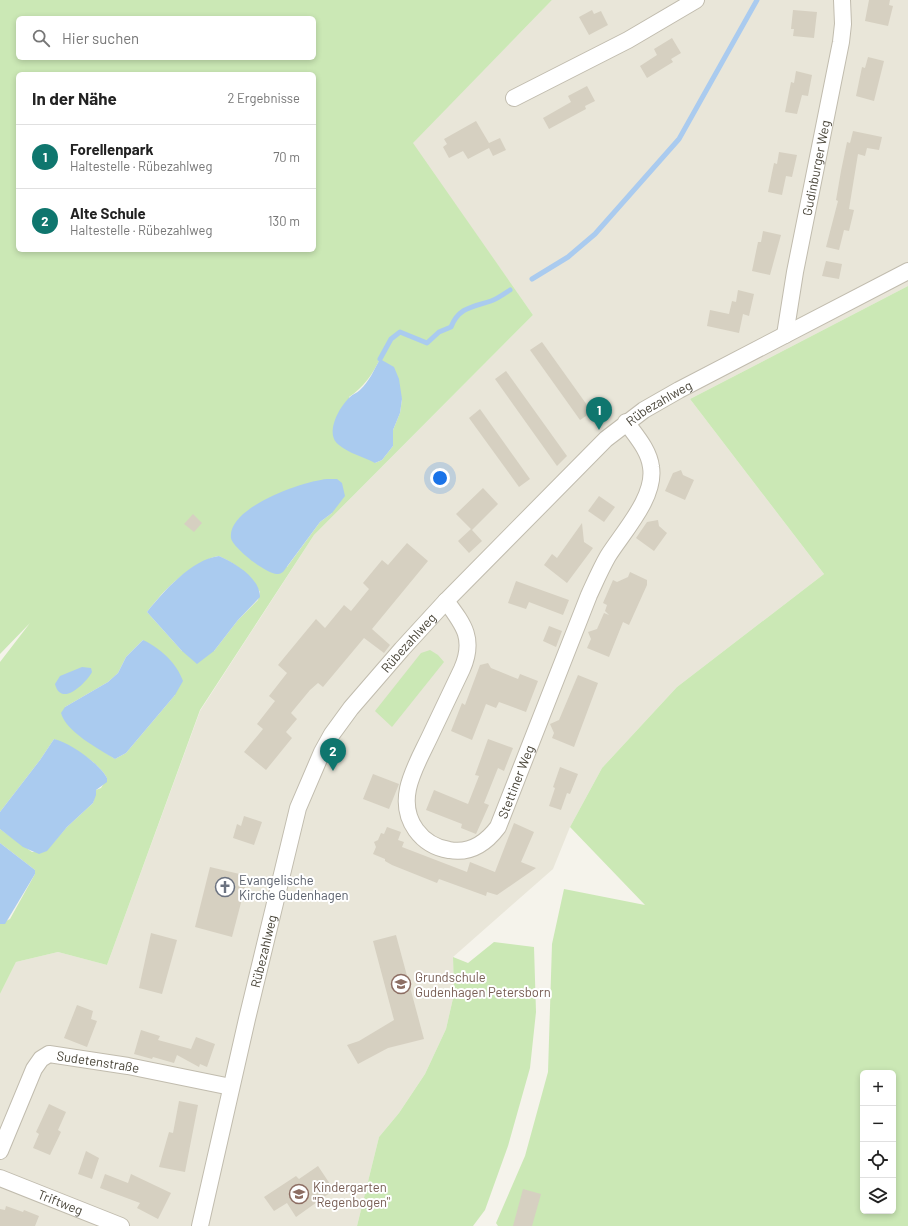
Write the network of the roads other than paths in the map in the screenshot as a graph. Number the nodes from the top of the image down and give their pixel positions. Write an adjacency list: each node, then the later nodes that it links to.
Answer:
1 (696, 0): 3 (street)
2 (842, 0): 5 (street, Gudinburger Weg)
3 (514, 98)
4 (908, 271): 5 (street, Rübezahlweg)
5 (785, 335): 6 (street, Rübezahlweg)
6 (626, 422): 7 (street, Rübezahlweg); 7 (street, Stettiner Weg)
7 (446, 601): 8 (street, Rübezahlweg)
8 (231, 1087): 9 (street, Sudetenstraße); 12 (street, Rübezahlweg)
9 (0, 1151)
10 (0, 1178): 11 (street, Triftweg)
11 (121, 1226)
12 (200, 1226)

